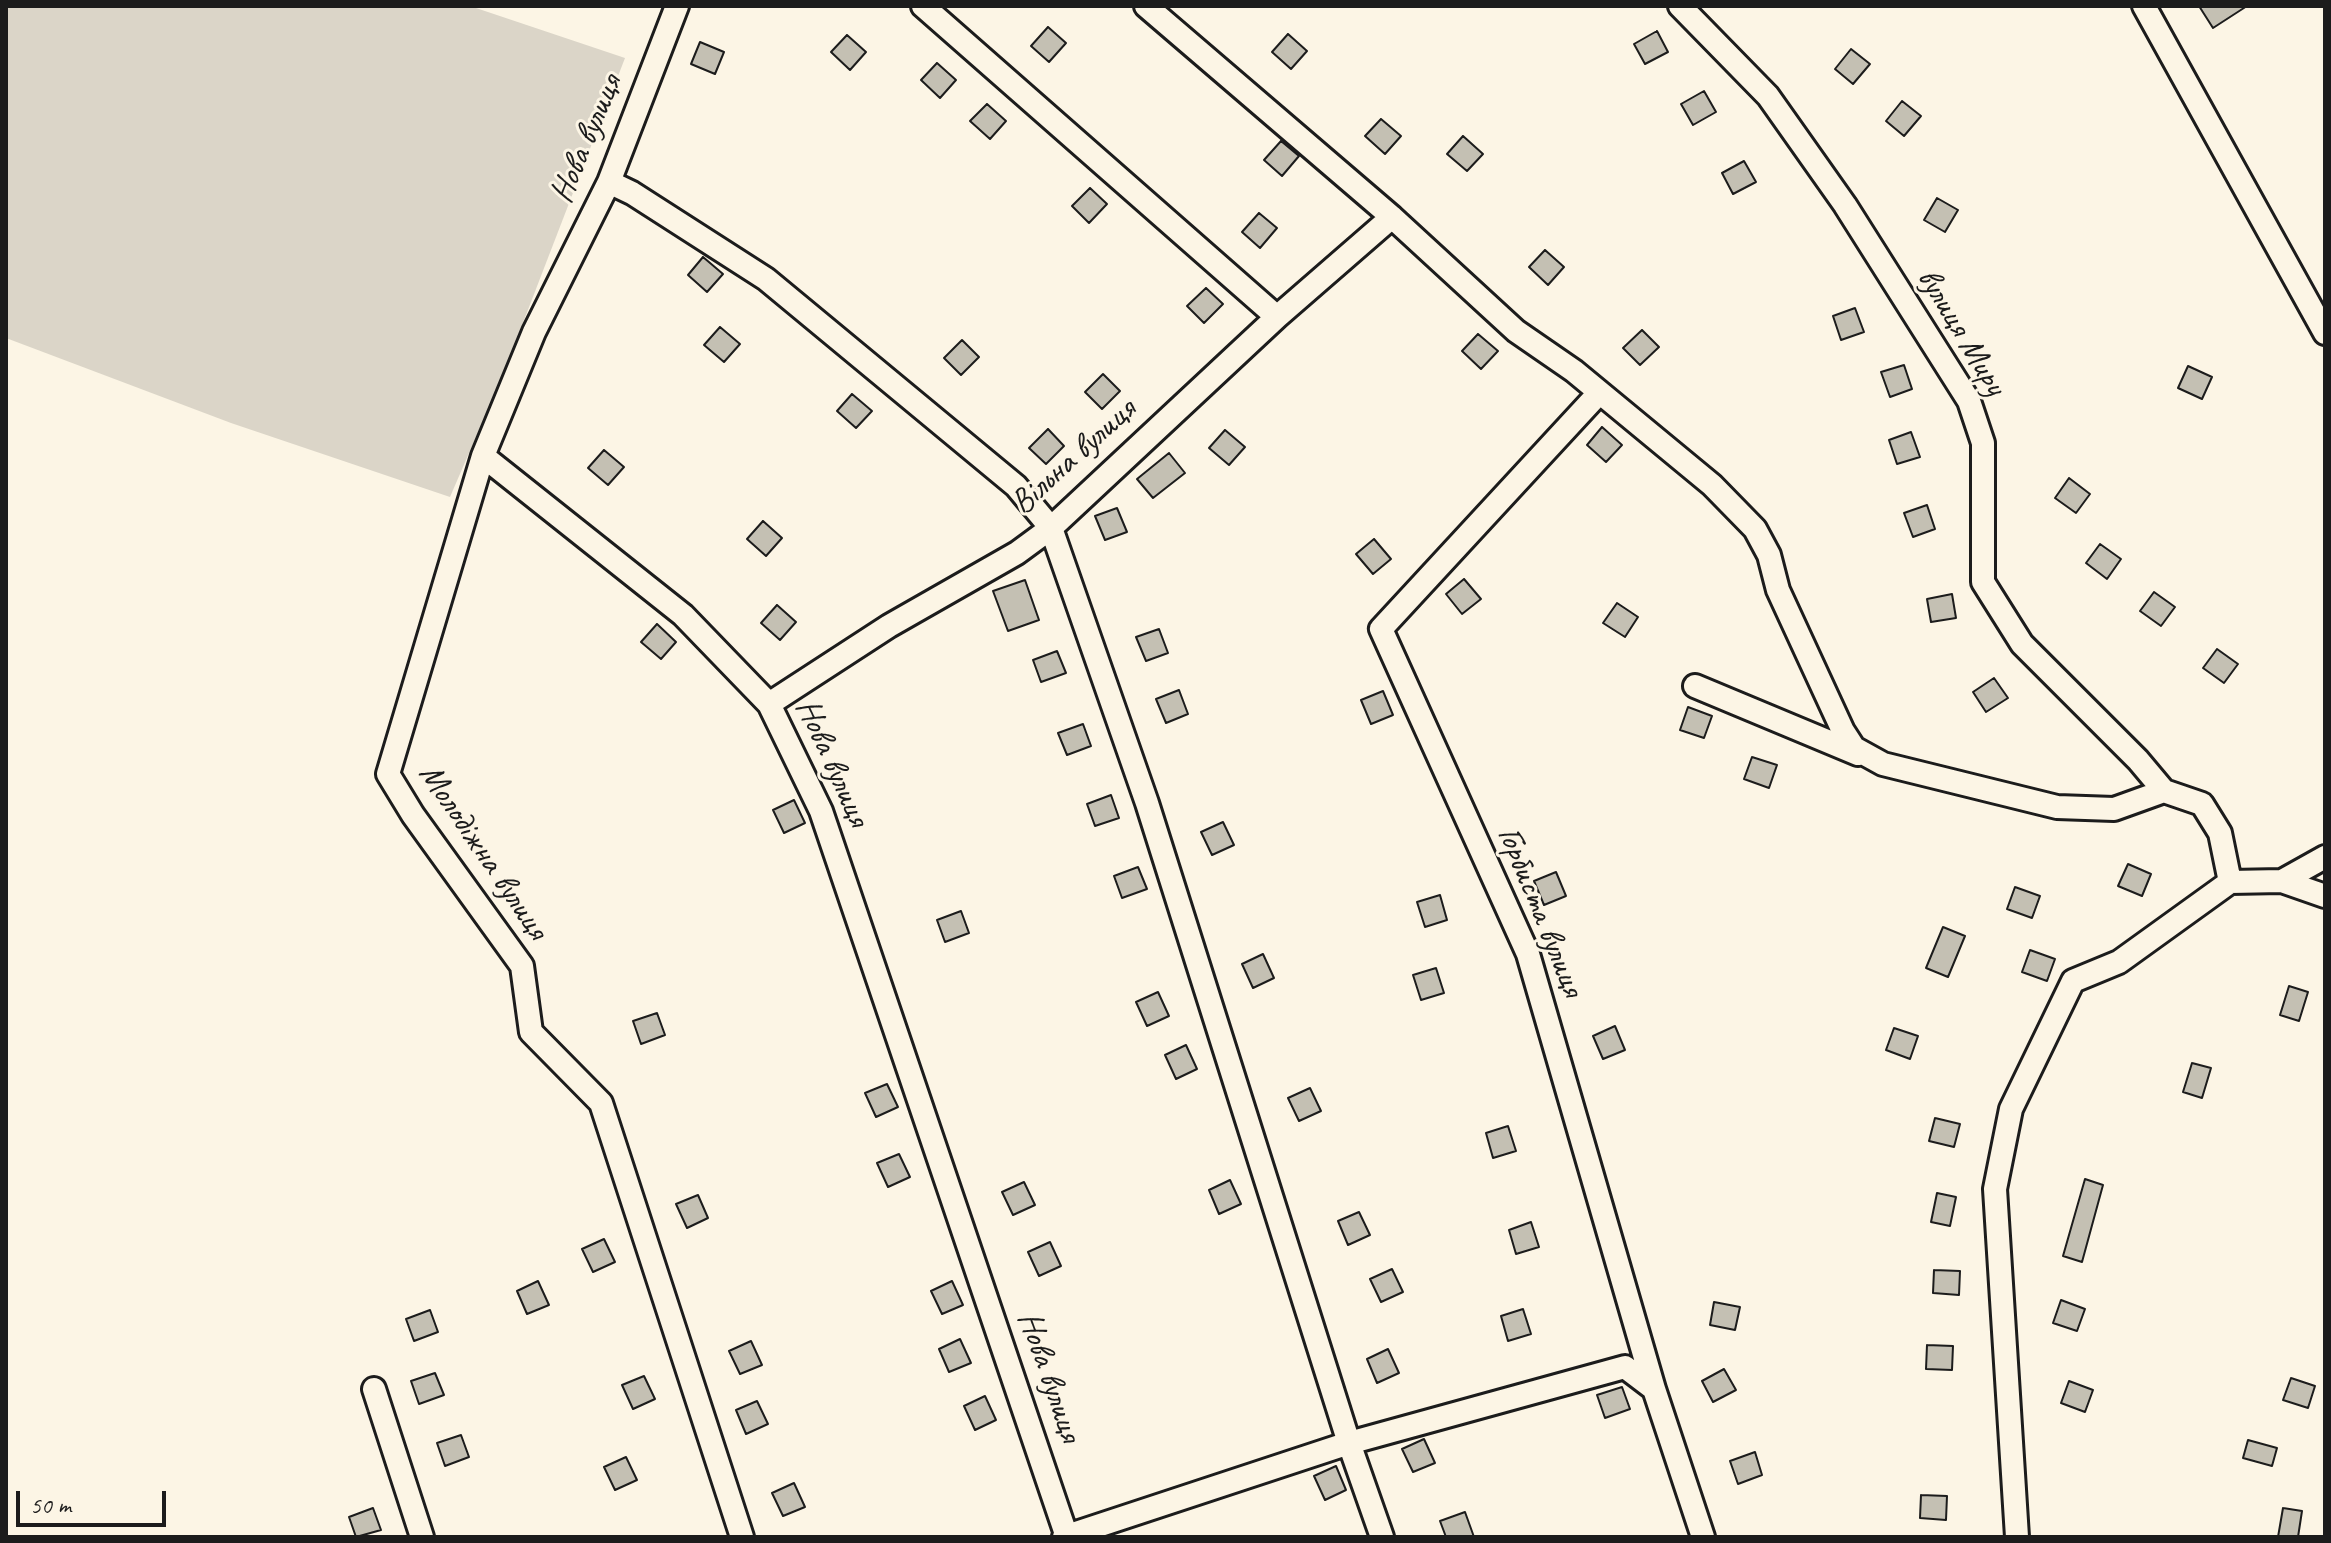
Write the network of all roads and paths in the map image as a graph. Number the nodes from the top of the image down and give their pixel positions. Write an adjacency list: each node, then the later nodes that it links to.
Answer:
1 (677, 6): 6 (street, Нова вулиця)
2 (923, 6): 8 (street)
3 (1146, 6): 7 (street)
4 (1680, 6): 16 (street, вулиця Миру)
5 (2144, 6): 9 (street)
6 (609, 182): 11 (street, Нова вулиця); 12 (street)
7 (1392, 217): 8 (street, Вільна вулиця); 10 (street)
8 (1277, 317): 12 (street, Вільна вулиця)
9 (2325, 333)
10 (1599, 393): 15 (street); 22 (street, Горбиста вулиця)
11 (483, 456): 14 (street, Нова вулиця); 25 (street, Молодіжна вулиця)
12 (1051, 528): 14 (street, Вільна вулиця); 23 (street)
13 (1695, 686): 15 (street)
14 (769, 704): 26 (street, Нова вулиця)
15 (1867, 757): 16 (street)
16 (2164, 791): 19 (street)
17 (2325, 857): 18 (street)
18 (2282, 881): 19 (street); 20 (street)
19 (2230, 882): 29 (street)
20 (2325, 896)
21 (374, 1389): 24 (street)
22 (1654, 1389): 23 (street); 28 (street, Горбиста вулиця)
23 (1349, 1443): 26 (street); 27 (street)
24 (422, 1537)
25 (742, 1537)
26 (1066, 1537)
27 (1382, 1537)
28 (1703, 1537)
29 (2017, 1537)

